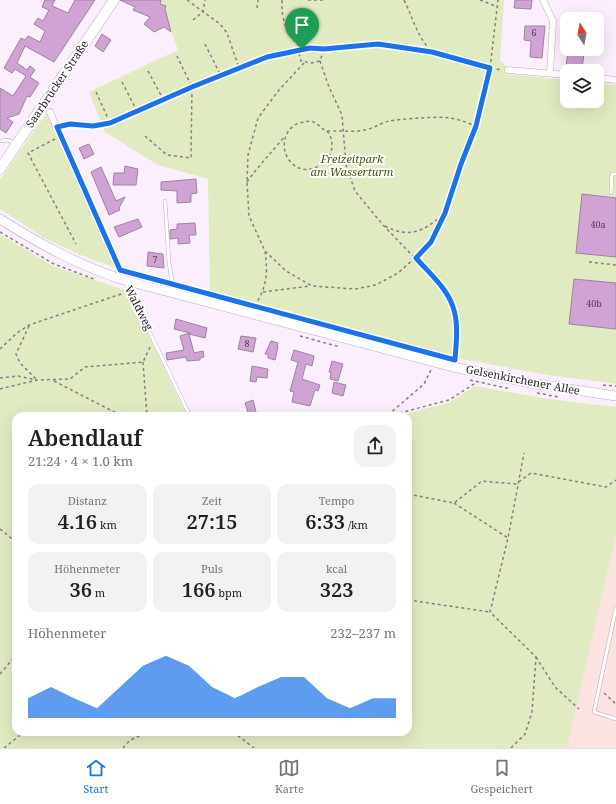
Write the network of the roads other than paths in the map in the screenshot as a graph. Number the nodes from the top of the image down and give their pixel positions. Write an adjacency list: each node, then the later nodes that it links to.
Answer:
1 (114, 0): 12 (main road, Saarbrücker Straße)
2 (543, 0): 4 (street)
3 (508, 70): 4 (street)
4 (550, 73): 5 (street)
5 (560, 74)
6 (604, 79): 7 (street)
7 (616, 80)
8 (50, 112): 10 (street, Waldweg)
9 (102, 125): 10 (lane)
10 (57, 127): 18 (street, Waldweg)
11 (0, 141): 12 (lane)
12 (16, 145): 13 (main road, Saarbrücker Straße)
13 (0, 168)
14 (616, 174): 15 (lane)
15 (611, 192)
16 (165, 201): 19 (lane)
17 (0, 219): 18 (main road, Gelsenkirchener Allee)
18 (124, 280): 19 (main road, Gelsenkirchener Allee); 21 (lane, Waldweg)
19 (174, 294): 20 (main road, Gelsenkirchener Allee)
20 (616, 396)
21 (188, 412)
22 (616, 608): 23 (lane)
23 (616, 719)

